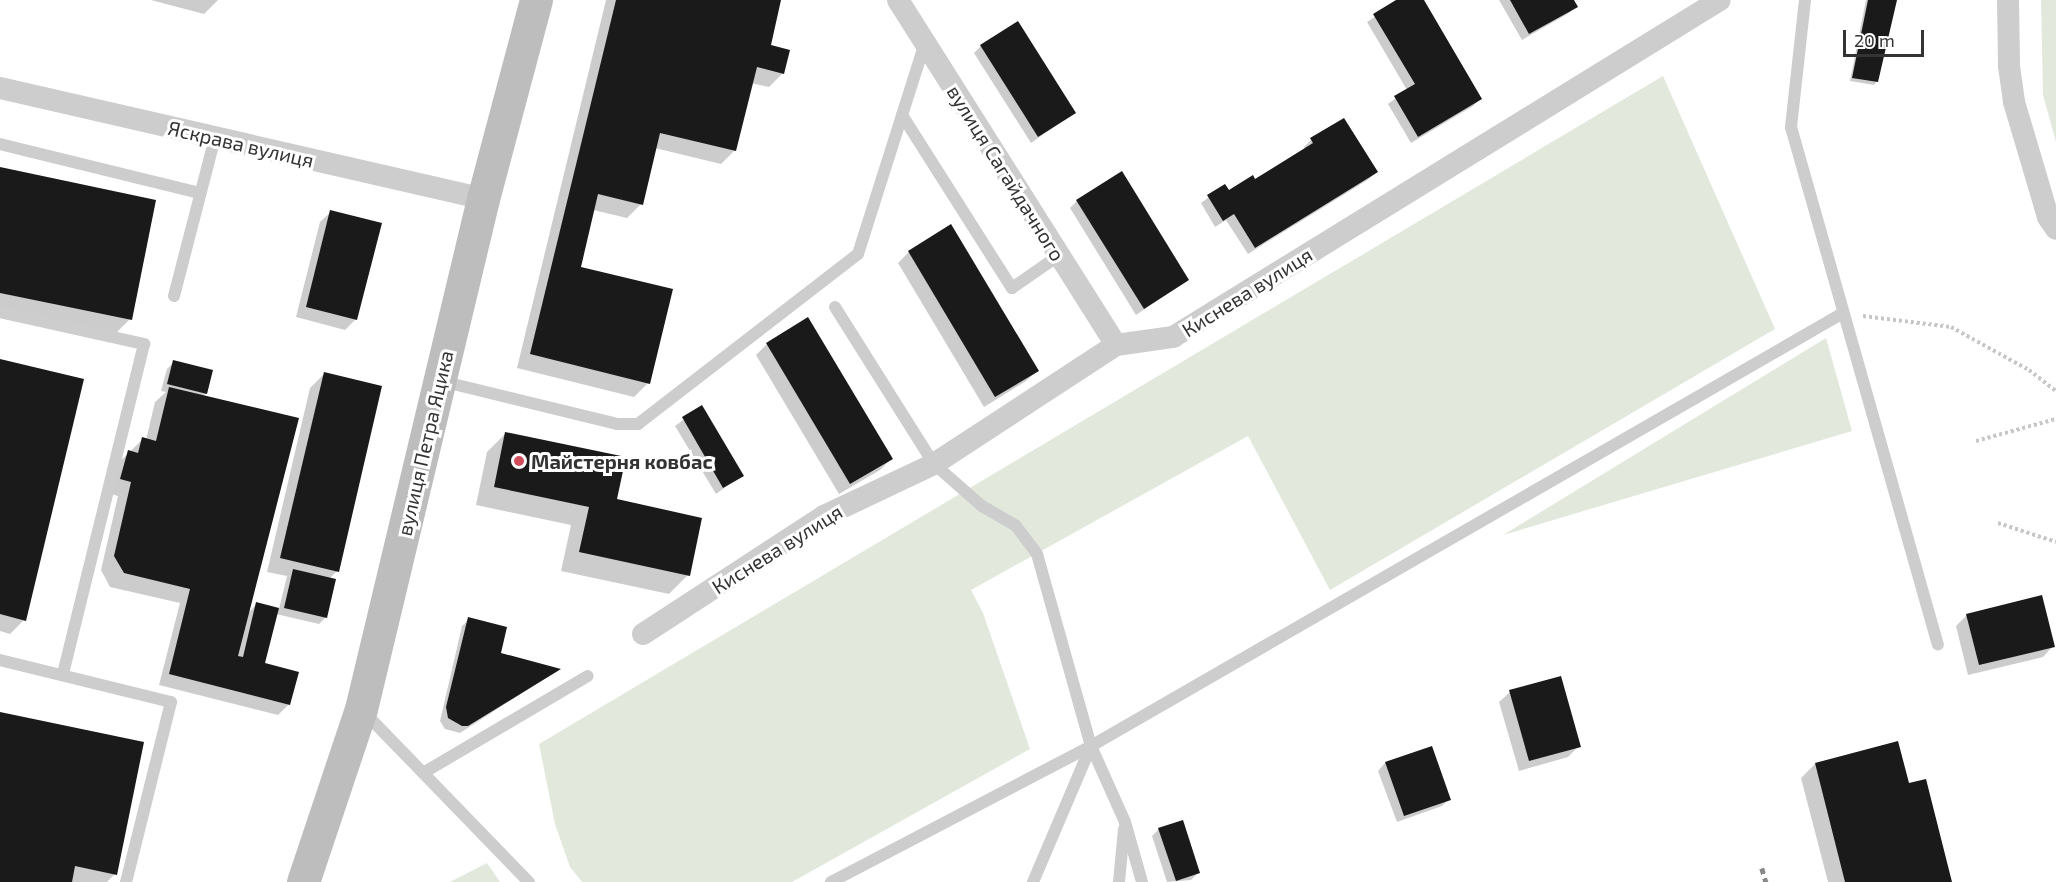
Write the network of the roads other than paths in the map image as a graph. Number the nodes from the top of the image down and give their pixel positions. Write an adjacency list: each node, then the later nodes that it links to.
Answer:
1 (536, 0): 12 (street, вулиця Петра Яцика)
2 (898, 0): 6 (street, вулиця Сагайдачного)
3 (1720, 0): 19 (street, Киснева вулиця)
4 (1805, 0): 18 (lane)
5 (2008, 0): 13 (street)
6 (925, 43): 8 (lane); 14 (street, вулиця Сагайдачного)
7 (0, 88): 9 (street, Яскрава вулиця)
8 (902, 115): 14 (lane); 20 (lane)
9 (215, 138): 11 (lane); 12 (street, Яскрава вулиця)
10 (0, 144): 11 (lane)
11 (199, 193): 15 (lane)
12 (483, 199): 20 (street, вулиця Петра Яцика)
13 (2056, 229)
14 (1058, 256): 19 (street, вулиця Сагайдачного)
15 (174, 296)
16 (835, 307): 21 (lane)
17 (0, 312): 25 (lane)
18 (1843, 313): 23 (lane); 28 (lane)
19 (1116, 345): 21 (street, Киснева вулиця)
20 (439, 381): 27 (street, вулиця Петра Яцика)
21 (934, 464): 22 (street, Киснева вулиця); 28 (lane)
22 (643, 634)
23 (1938, 645)
24 (0, 660): 25 (lane)
25 (63, 675): 31 (lane)
26 (588, 676): 29 (lane)
27 (361, 709): 29 (lane); 32 (street, вулиця Петра Яцика)
28 (1091, 746): 30 (lane); 34 (lane); 35 (lane)
29 (423, 773): 33 (lane)
30 (1125, 822): 36 (lane); 37 (lane)
31 (126, 882)
32 (303, 882)
33 (529, 882)
34 (831, 882)
35 (1033, 882)
36 (1119, 882)
37 (1142, 882)

